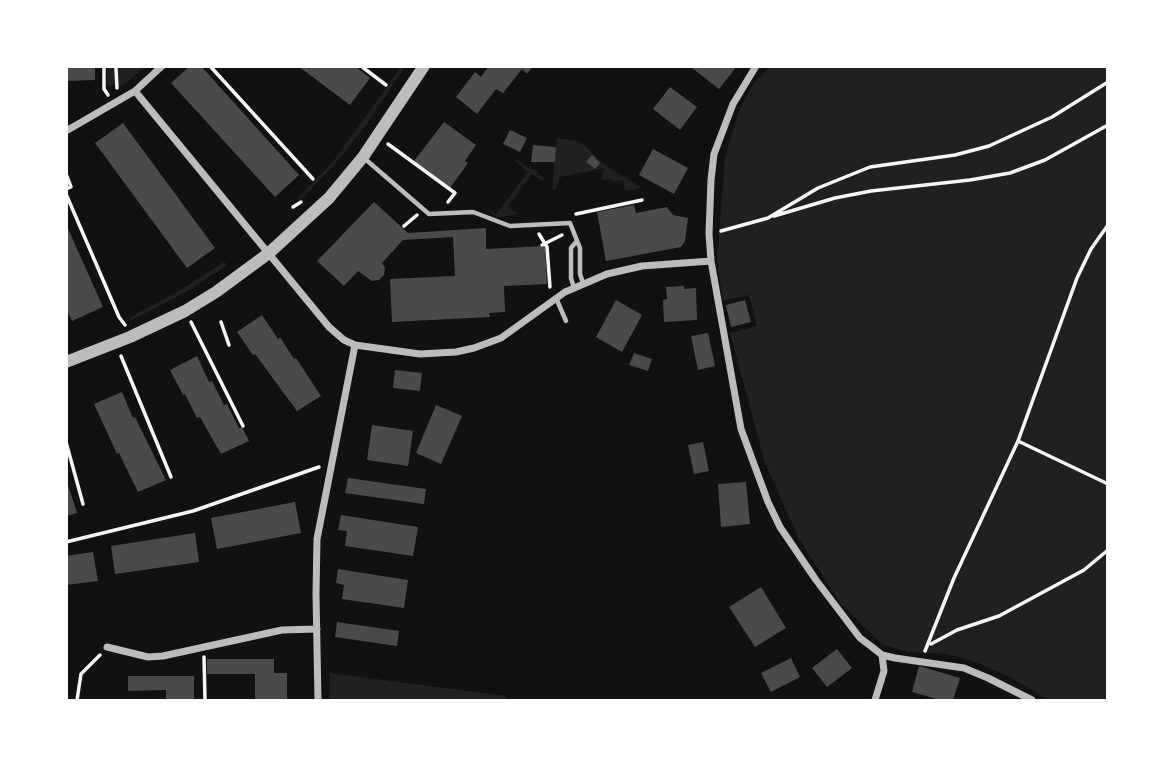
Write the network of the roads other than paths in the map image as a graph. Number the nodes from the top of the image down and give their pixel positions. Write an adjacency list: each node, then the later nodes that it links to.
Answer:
1 (162, 66): 4 (street)
2 (424, 66): 6 (street)
3 (756, 66): 9 (street)
4 (135, 91): 5 (street); 8 (street)
5 (66, 131)
6 (363, 157): 7 (lane); 8 (street)
7 (576, 242): 10 (lane); 11 (lane)
8 (269, 253): 14 (street); 15 (street)
9 (710, 261): 10 (street); 18 (street)
10 (583, 283): 11 (street)
11 (574, 288): 12 (street)
12 (556, 298): 13 (lane); 14 (street)
13 (566, 321)
14 (355, 345): 16 (street)
15 (66, 362)
16 (317, 629): 17 (street); 19 (street)
17 (107, 648)
18 (882, 655): 20 (street); 21 (street)
19 (318, 701)
20 (874, 701)
21 (1032, 701)

